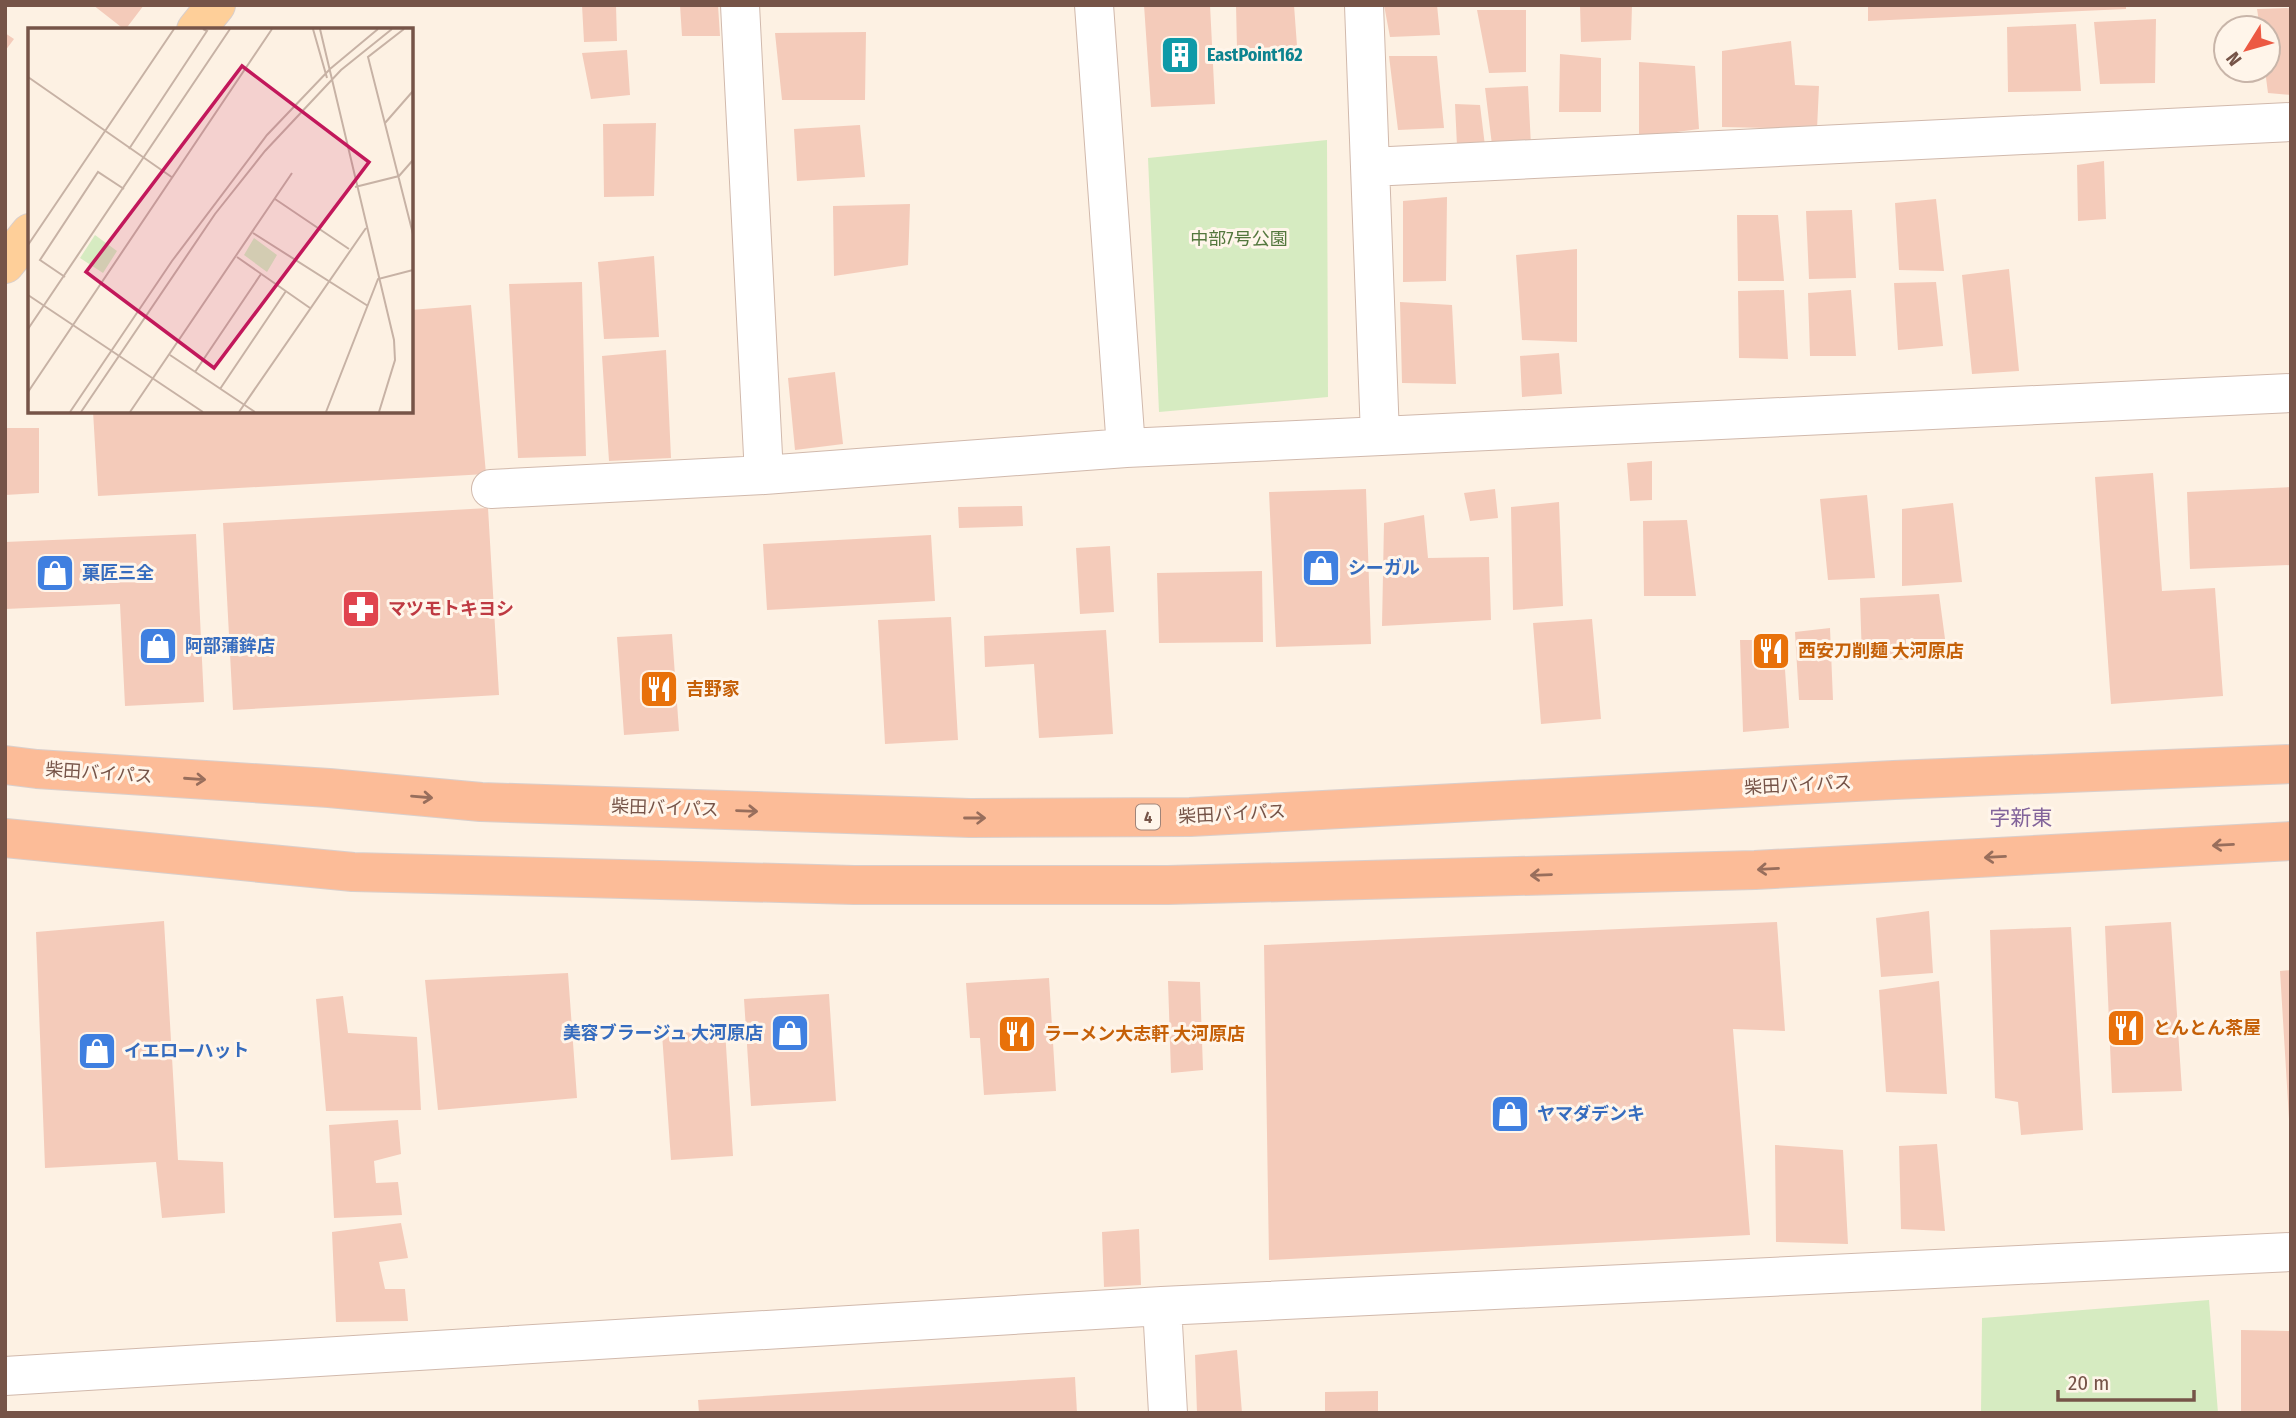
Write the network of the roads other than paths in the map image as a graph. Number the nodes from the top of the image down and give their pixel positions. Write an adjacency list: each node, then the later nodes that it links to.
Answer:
1 (216, 5): 5 (main road)
2 (740, 5): 13 (street)
3 (1094, 5): 12 (street)
4 (1364, 5): 7 (street)
5 (198, 28)
6 (2291, 122): 7 (street)
7 (1370, 167): 11 (street)
8 (28, 235): 9 (main road)
9 (5, 264)
10 (2291, 393): 11 (street)
11 (1380, 436): 12 (street)
12 (1126, 448): 13 (street)
13 (764, 475): 14 (street)
14 (491, 489)
15 (2291, 764): 16 (highway, 柴田バイパス / 4, one-way to 15)
16 (5, 765)
17 (5, 838): 18 (highway, one-way to 17)
18 (2291, 841)
19 (2291, 1252): 20 (street)
20 (1161, 1306): 21 (street); 22 (street)
21 (5, 1376)
22 (1168, 1413)

